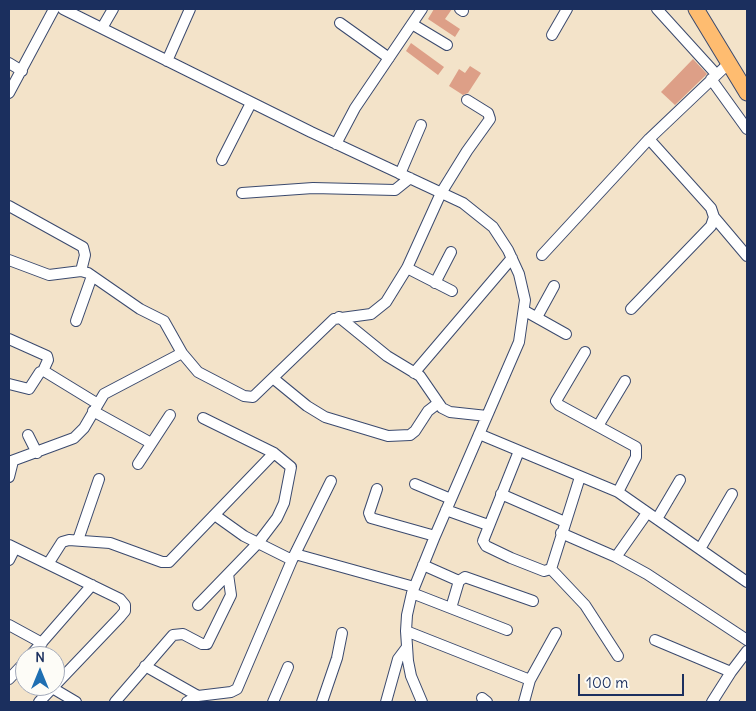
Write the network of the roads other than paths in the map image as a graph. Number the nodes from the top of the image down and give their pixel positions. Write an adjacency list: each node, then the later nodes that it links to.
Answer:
1 (54, 9): 19 (street)
2 (63, 9): 12 (street)
3 (113, 9): 12 (street)
4 (190, 9): 16 (street)
5 (422, 9): 11 (street)
6 (567, 9): 13 (street)
7 (658, 9): 21 (street)
8 (696, 9): 18 (highway)
9 (708, 9): 20 (highway)
10 (340, 23): 15 (street)
11 (412, 24): 14 (street); 15 (street)
12 (102, 28): 16 (street)
13 (552, 35)
14 (447, 45)
15 (388, 58): 29 (street)
16 (167, 61): 25 (street)
17 (9, 63): 19 (street)
18 (729, 63): 21 (street); 22 (highway)
19 (22, 71): 23 (street)
20 (747, 74)
21 (714, 76): 27 (street); 28 (street)
22 (747, 93)
23 (9, 94)
24 (467, 100): 34 (street)
25 (251, 102): 29 (street); 30 (street)
26 (421, 126): 31 (street)
27 (747, 129)
28 (649, 139): 36 (street); 38 (street)
29 (336, 144): 31 (street)
30 (222, 160)
31 (400, 174): 32 (street)
32 (410, 178): 33 (street); 34 (street)
33 (242, 193)
34 (441, 193): 40 (street); 42 (street)
35 (9, 206): 43 (street)
36 (714, 217): 39 (street); 48 (street)
37 (451, 252): 45 (street)
38 (542, 256)
39 (747, 256)
40 (512, 258): 49 (street); 58 (street)
41 (9, 260): 43 (street)
42 (407, 268): 45 (street); 50 (street)
43 (80, 271): 44 (street)
44 (92, 276): 52 (street); 56 (street)
45 (436, 283): 47 (street)
46 (554, 286): 51 (street)
47 (452, 292)
48 (631, 308)
49 (525, 311): 51 (street); 65 (street)
50 (339, 317): 58 (street); 59 (street)
51 (536, 318): 53 (street)
52 (76, 321)
53 (566, 334)
54 (9, 339): 57 (street)
55 (585, 352): 67 (street)
56 (182, 353): 59 (street); 63 (street)
57 (43, 371): 61 (street); 63 (street)
58 (414, 373): 62 (street)
59 (274, 379): 62 (street)
60 (625, 381): 67 (street)
61 (9, 384)
62 (437, 404): 65 (street)
63 (96, 407): 70 (street); 72 (street)
64 (170, 415): 70 (street)
65 (487, 416): 68 (street)
66 (203, 418): 73 (street)
67 (598, 426): 83 (street)
68 (479, 434): 71 (street); 86 (street)
69 (28, 436): 72 (street)
70 (151, 443): 75 (street)
71 (519, 451): 77 (street); 84 (street)
72 (37, 453): 74 (street)
73 (274, 453): 89 (street); 96 (street)
74 (11, 462): 76 (street)
75 (138, 464)
76 (9, 477)
77 (580, 477): 83 (street); 91 (street)
78 (99, 480): 95 (street)
79 (680, 480): 90 (street)
80 (331, 481): 99 (street)
81 (415, 484): 86 (street)
82 (377, 489): 94 (street)
83 (618, 492): 88 (street)
84 (501, 494): 91 (street); 92 (street)
85 (732, 494): 98 (street)
86 (451, 499): 87 (street)
87 (446, 510): 92 (street); 94 (street)
88 (647, 513): 90 (street); 100 (street)
89 (216, 516): 95 (street); 96 (street)
90 (657, 519): 98 (street)
91 (565, 522): 93 (street)
92 (488, 525): 104 (street)
93 (561, 533): 100 (street); 104 (street)
94 (435, 536): 103 (street)
95 (78, 540): 102 (street)
96 (258, 543): 99 (street); 105 (street)
97 (12, 546): 101 (street); 102 (street)
98 (700, 549): 107 (street)
99 (294, 557): 109 (street); 131 (street)
100 (616, 557): 119 (street)
101 (9, 560)
102 (48, 564): 108 (street)
103 (423, 565): 106 (street); 109 (street)
104 (551, 569): 124 (street)
105 (228, 574): 111 (street); 125 (street)
106 (458, 581): 110 (street); 112 (street)
107 (747, 582)
108 (92, 585): 120 (street); 128 (street)
109 (414, 590): 112 (street); 115 (street)
110 (533, 601)
111 (198, 605)
112 (451, 608): 114 (street)
113 (9, 625): 120 (street)
114 (506, 630)
115 (406, 631): 122 (street); 129 (street)
116 (342, 633): 136 (street)
117 (556, 633): 129 (street)
118 (655, 640): 127 (street)
119 (747, 640)
120 (42, 643): 121 (street)
121 (39, 646)
122 (407, 647): 137 (street); 138 (street)
123 (747, 651): 127 (street)
124 (618, 656)
125 (145, 666): 131 (street); 133 (street)
126 (288, 666): 135 (street)
127 (731, 672): 140 (street)
128 (65, 673)
129 (530, 680): 139 (street)
130 (65, 695): 132 (street)
131 (198, 696): 134 (street)
132 (76, 702)
133 (115, 702)
134 (187, 702)
135 (273, 702)
136 (322, 702)
137 (386, 702)
138 (422, 702)
139 (526, 702)
140 (712, 702)

